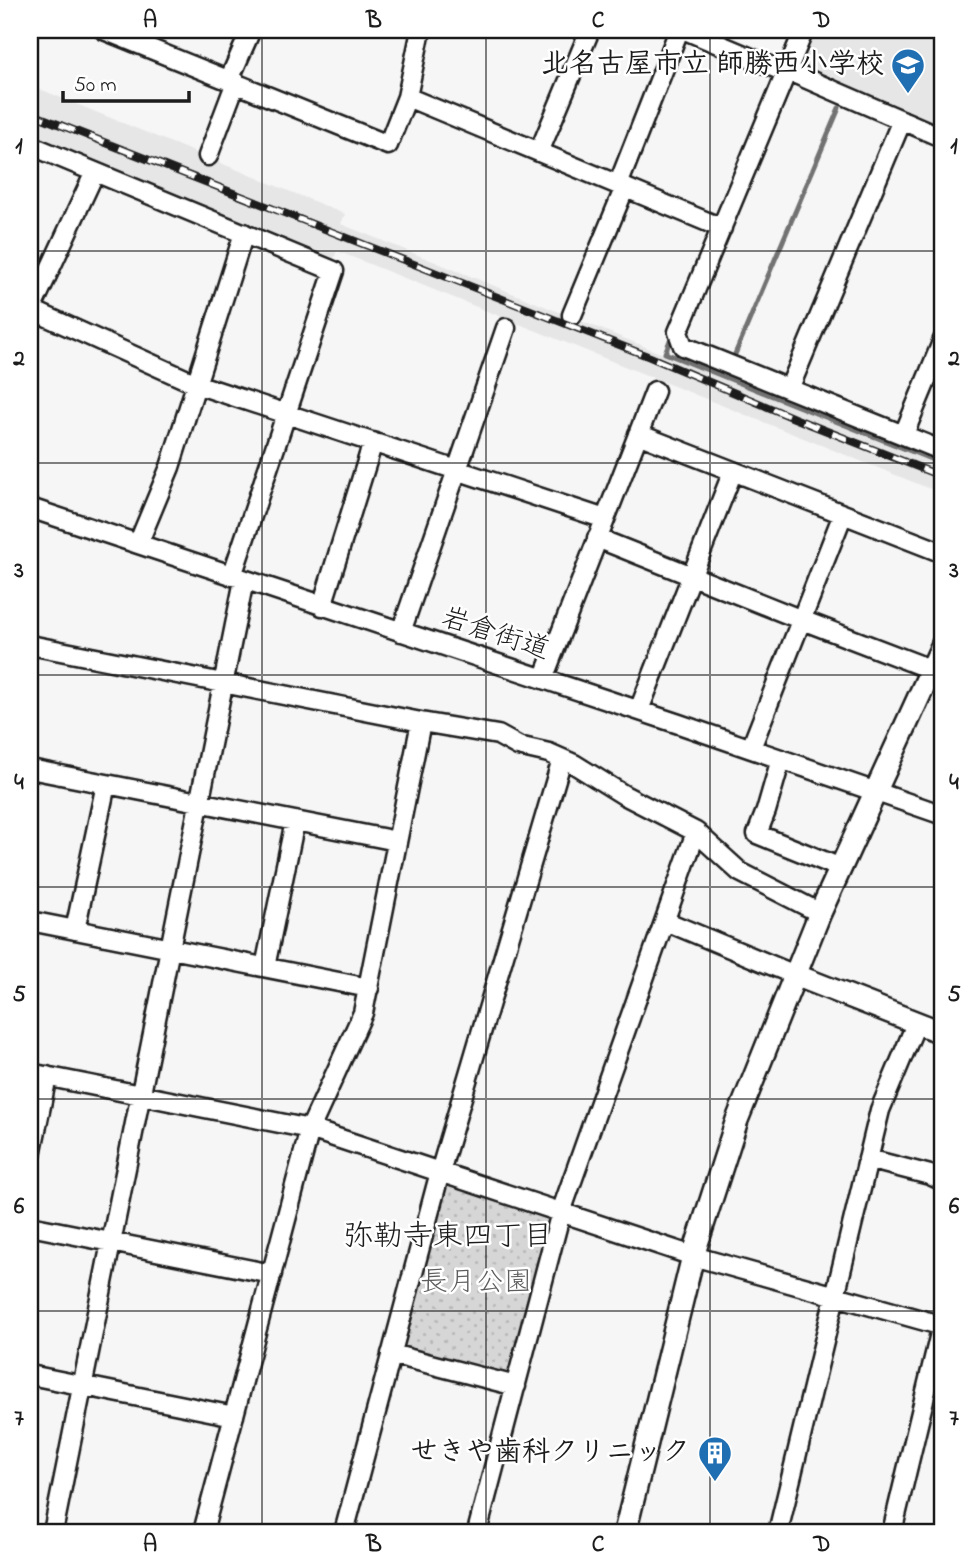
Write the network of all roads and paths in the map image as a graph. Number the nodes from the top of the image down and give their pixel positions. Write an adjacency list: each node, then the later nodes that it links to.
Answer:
1 (104, 30): 9 (street)
2 (251, 30): 9 (street)
3 (421, 30): 10 (street)
4 (590, 30): 14 (street)
5 (679, 30): 17 (street)
6 (685, 30): 8 (street)
7 (804, 30): 8 (street)
8 (787, 73): 11 (street); 18 (street)
9 (232, 81): 10 (street); 15 (street)
10 (407, 97): 14 (street)
11 (902, 120): 12 (street); 25 (street)
12 (943, 138)
13 (30, 145): 16 (street)
14 (540, 152): 17 (street)
15 (208, 156)
16 (95, 172): 19 (street); 20 (street)
17 (622, 186): 18 (street); 21 (street)
18 (722, 228): 25 (street)
19 (244, 233): 24 (street); 27 (street)
20 (30, 310): 24 (street)
21 (572, 315)
22 (506, 328): 32 (street)
23 (943, 340): 29 (street)
24 (196, 384): 27 (street); 38 (street)
25 (789, 388): 29 (street)
26 (654, 391): 28 (street)
27 (286, 414): 30 (street); 41 (street)
28 (638, 434): 33 (street); 36 (street)
29 (904, 434): 31 (street)
30 (373, 442): 32 (street); 42 (street)
31 (943, 450)
32 (457, 470): 36 (street); 44 (street)
33 (733, 471): 35 (street); 40 (street)
34 (30, 508): 38 (street, 岩倉街道)
35 (843, 514): 39 (street); 43 (street)
36 (605, 519): 37 (street)
37 (597, 538): 40 (street); 48 (street)
38 (138, 544): 41 (street, 岩倉街道)
39 (943, 553)
40 (691, 576): 43 (street); 50 (street)
41 (238, 578): 42 (street, 岩倉街道); 49 (street)
42 (321, 606): 44 (street, 岩倉街道)
43 (802, 620): 47 (street); 52 (street)
44 (401, 632): 48 (street, 岩倉街道)
45 (943, 644): 47 (street)
46 (30, 645): 49 (street)
47 (937, 672): 57 (street)
48 (543, 679): 50 (street, 岩倉街道)
49 (224, 683): 51 (street); 58 (street)
50 (639, 710): 52 (street, 岩倉街道)
51 (421, 722): 53 (street); 62 (street)
52 (751, 748): 54 (street, 岩倉街道)
53 (562, 759): 61 (street); 79 (street)
54 (781, 759): 57 (street, 岩倉街道); 63 (street)
55 (30, 769): 56 (street)
56 (106, 784): 58 (street); 67 (street)
57 (876, 791): 59 (street, 岩倉街道); 63 (street)
58 (200, 802): 60 (street); 68 (street)
59 (943, 815)
60 (295, 821): 62 (street); 69 (street)
61 (696, 832): 64 (street); 66 (street)
62 (397, 841): 71 (street)
63 (841, 868): 64 (street)
64 (820, 913): 70 (street)
65 (30, 921): 67 (street)
66 (665, 921): 70 (street); 81 (street)
67 (75, 930): 68 (street)
68 (170, 948): 69 (street); 75 (street)
69 (265, 967): 71 (street)
70 (795, 975): 72 (street); 84 (street)
71 (369, 988): 76 (street)
72 (916, 1024): 73 (street); 77 (street)
73 (943, 1033)
74 (38, 1074): 75 (street); 78 (street)
75 (141, 1095): 76 (street); 83 (street)
76 (310, 1129): 79 (street); 85 (street)
77 (868, 1158): 80 (street); 86 (street)
78 (30, 1160)
79 (440, 1172): 81 (street); 88 (street)
80 (943, 1181)
81 (561, 1212): 84 (street); 91 (street)
82 (30, 1226): 83 (street)
83 (111, 1242): 85 (street); 90 (street)
84 (693, 1256): 86 (street); 97 (street)
85 (272, 1274): 92 (street)
86 (835, 1295): 87 (street); 98 (street)
87 (942, 1326): 99 (street)
88 (391, 1354): 91 (street); 95 (street)
89 (30, 1375): 90 (street)
90 (83, 1386): 92 (street); 93 (street)
91 (516, 1386): 96 (street)
92 (234, 1416): 94 (street)
93 (54, 1532)
94 (203, 1532)
95 (344, 1532)
96 (477, 1532)
97 (625, 1532)
98 (778, 1532)
99 (892, 1532)

